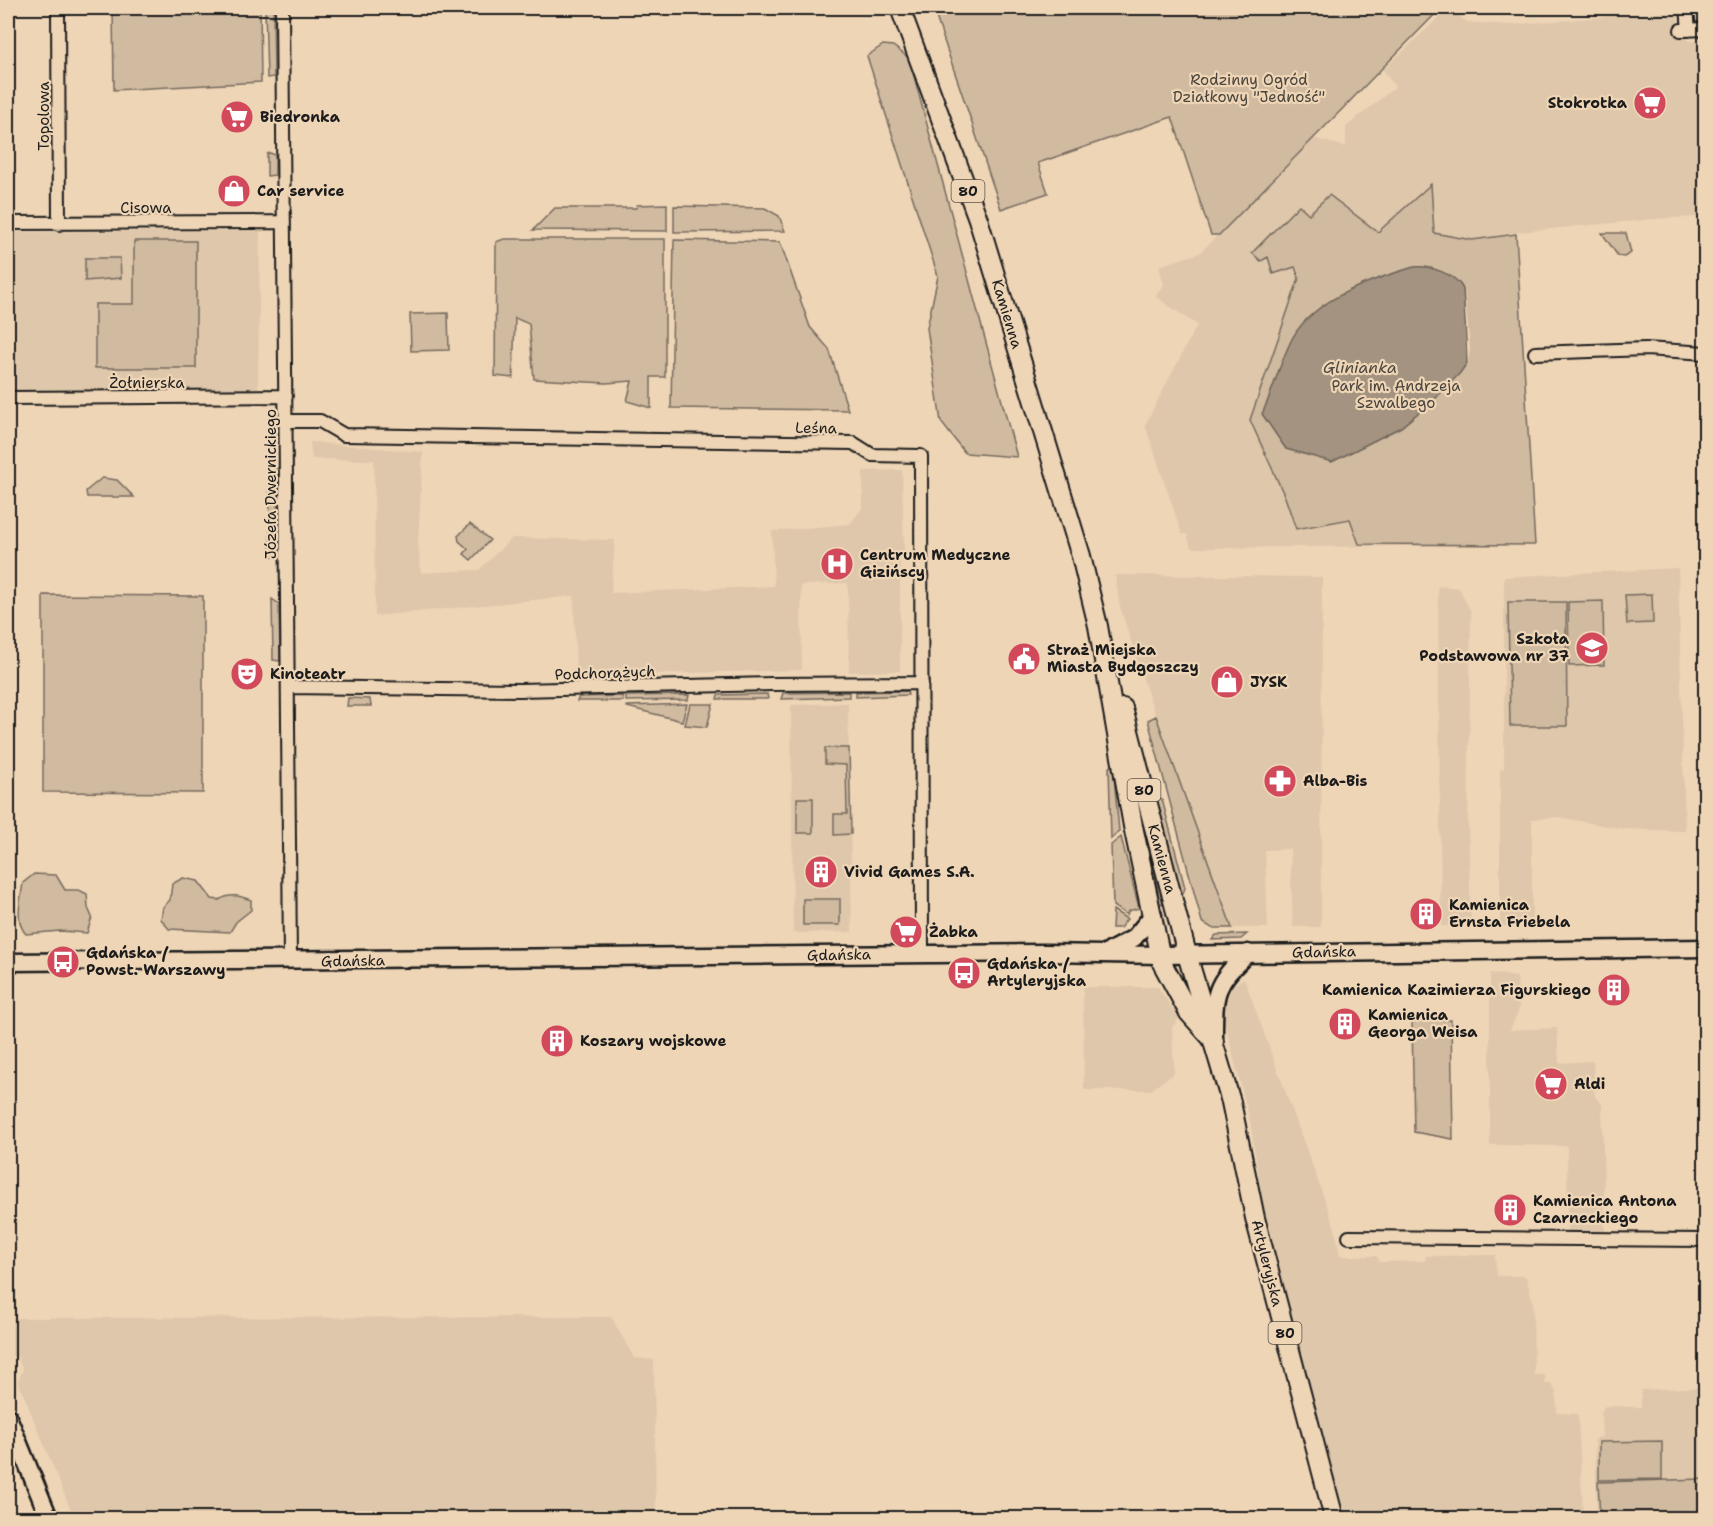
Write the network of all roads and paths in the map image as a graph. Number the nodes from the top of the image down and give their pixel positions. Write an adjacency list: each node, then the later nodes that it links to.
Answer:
1 (58, 8): 8 (street, Topolowa)
2 (282, 8): 6 (street, Józefa Dwernickiego)
3 (900, 8): 14 (main road, Kamienna / 80)
4 (1688, 8): 5 (street)
5 (1706, 29)
6 (284, 222): 8 (street, Cisowa); 11 (street, Józefa Dwernickiego)
7 (8, 223): 8 (street, Cisowa)
8 (59, 224)
9 (1534, 353): 10 (street)
10 (1706, 353)
11 (286, 396): 12 (street, Żołnierska); 13 (street, Józefa Dwernickiego)
12 (8, 398)
13 (286, 421): 15 (street, Leśna); 16 (street, Józefa Dwernickiego)
14 (1098, 626): 17 (main road, Kamienna / 80); 23 (main road, Kamienna / 80)
15 (922, 683): 16 (street, Podchorążych); 21 (street, Leśna)
16 (289, 687): 24 (street, Józefa Dwernickiego)
17 (1153, 915): 19 (main road); 22 (main road, Kamienna / 80)
18 (1706, 948): 20 (main road, Gdańska)
19 (1107, 953): 21 (main road, Gdańska); 22 (main road, Gdańska)
20 (1248, 953): 23 (main road, Gdańska); 26 (main road)
21 (922, 955): 24 (main road, Gdańska)
22 (1161, 955): 23 (main road, Gdańska); 26 (main road, Artyleryjska / 80)
23 (1187, 955): 26 (main road, Artyleryjska / 80)
24 (290, 961): 25 (main road, Gdańska)
25 (8, 962)
26 (1215, 1041): 31 (main road, Artyleryjska / 80)
27 (1349, 1237): 28 (street)
28 (1706, 1240)
29 (8, 1417): 30 (main road)
30 (49, 1518)
31 (1334, 1518)

